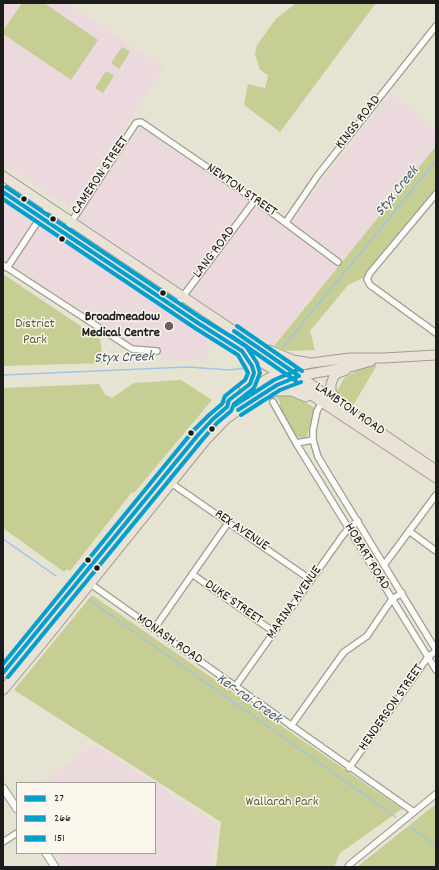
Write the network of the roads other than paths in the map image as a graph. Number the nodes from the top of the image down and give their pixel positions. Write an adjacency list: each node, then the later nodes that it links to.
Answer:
1 (436, 26): 10 (street, KINGS ROAD)
2 (141, 122): 6 (street, NEWTON STREET); 9 (street, CAMERON STREET)
3 (3, 176): 7 (main road, LAMBTON ROAD)
4 (3, 192): 8 (main road, LAMBTON ROAD)
5 (436, 194): 16 (street)
6 (254, 200): 10 (street, NEWTON STREET); 14 (street, LANG ROAD)
7 (48, 206): 8 (street); 9 (main road, LAMBTON ROAD)
8 (40, 217): 11 (main road, LAMBTON ROAD); 13 (street)
9 (71, 221): 11 (street, CAMERON STREET); 14 (main road, LAMBTON ROAD)
10 (286, 222): 12 (street, NEWTON STREET)
11 (64, 233): 15 (main road, LAMBTON ROAD)
12 (338, 262)
13 (5, 267): 18 (street)
14 (183, 296): 15 (street, LANG ROAD); 17 (main road, LAMBTON ROAD)
15 (175, 307): 19 (main road, LAMBTON ROAD)
16 (436, 333)
17 (258, 347): 22 (main road); 24 (main road, LAMBTON ROAD)
18 (157, 351)
19 (242, 351): 25 (main road, LAMBTON ROAD); 32 (main road)
20 (436, 355): 21 (main road)
21 (384, 358): 22 (main road); 23 (main road)
22 (311, 363): 24 (main road)
23 (354, 366): 26 (main road); 31 (main road)
24 (288, 368): 25 (main road); 26 (main road, LAMBTON ROAD)
25 (278, 373): 27 (main road, LAMBTON ROAD); 32 (main road)
26 (299, 376): 27 (main road); 31 (main road, LAMBTON ROAD)
27 (289, 380): 28 (main road); 30 (main road, LAMBTON ROAD)
28 (258, 396): 30 (main road); 37 (main road)
29 (273, 402): 34 (street, HOBART ROAD)
30 (322, 402): 33 (street, HOBART ROAD); 36 (main road, LAMBTON ROAD)
31 (342, 406): 35 (main road, LAMBTON ROAD)
32 (227, 407): 46 (main road)
33 (313, 440): 34 (street); 39 (street, HOBART ROAD)
34 (296, 443): 41 (street, HOBART ROAD)
35 (436, 470)
36 (436, 478)
37 (171, 483): 40 (street, REX AVENUE); 48 (main road)
38 (436, 495): 42 (street)
39 (358, 521): 41 (street, MARINA AVENUE); 44 (street, HOBART ROAD)
40 (228, 523): 45 (street); 47 (street, REX AVENUE)
41 (349, 528): 47 (street, MARINA AVENUE); 50 (street, HOBART ROAD)
42 (409, 530): 43 (street); 44 (street)
43 (436, 552)
44 (384, 565): 49 (street, HOBART ROAD)
45 (192, 574): 51 (street); 52 (street, DUKE STREET)
46 (82, 578): 48 (street, MONASH ROAD); 56 (main road)
47 (311, 580): 52 (street, MARINA AVENUE)
48 (90, 584): 51 (street, MONASH ROAD); 58 (main road)
49 (402, 593): 50 (street); 53 (street, HOBART ROAD)
50 (392, 599): 54 (street, HOBART ROAD); 59 (street)
51 (154, 629): 57 (street, MONASH ROAD)
52 (274, 632): 57 (street, MARINA AVENUE)
53 (436, 651): 54 (street, HENDERSON STREET)
54 (428, 657): 55 (street, HOBART ROAD); 60 (street, HENDERSON STREET)
55 (436, 670)
56 (3, 674)
57 (235, 687): 59 (street, MONASH ROAD)
58 (3, 690)
59 (291, 726): 60 (street, MONASH ROAD)
60 (349, 768): 64 (street, MONASH ROAD)
61 (3, 788): 63 (street)
62 (436, 794): 64 (street)
63 (16, 808)
64 (414, 812): 69 (street)
65 (16, 834): 66 (street)
66 (3, 842)
67 (47, 854): 68 (street)
68 (55, 867)
69 (348, 867)

